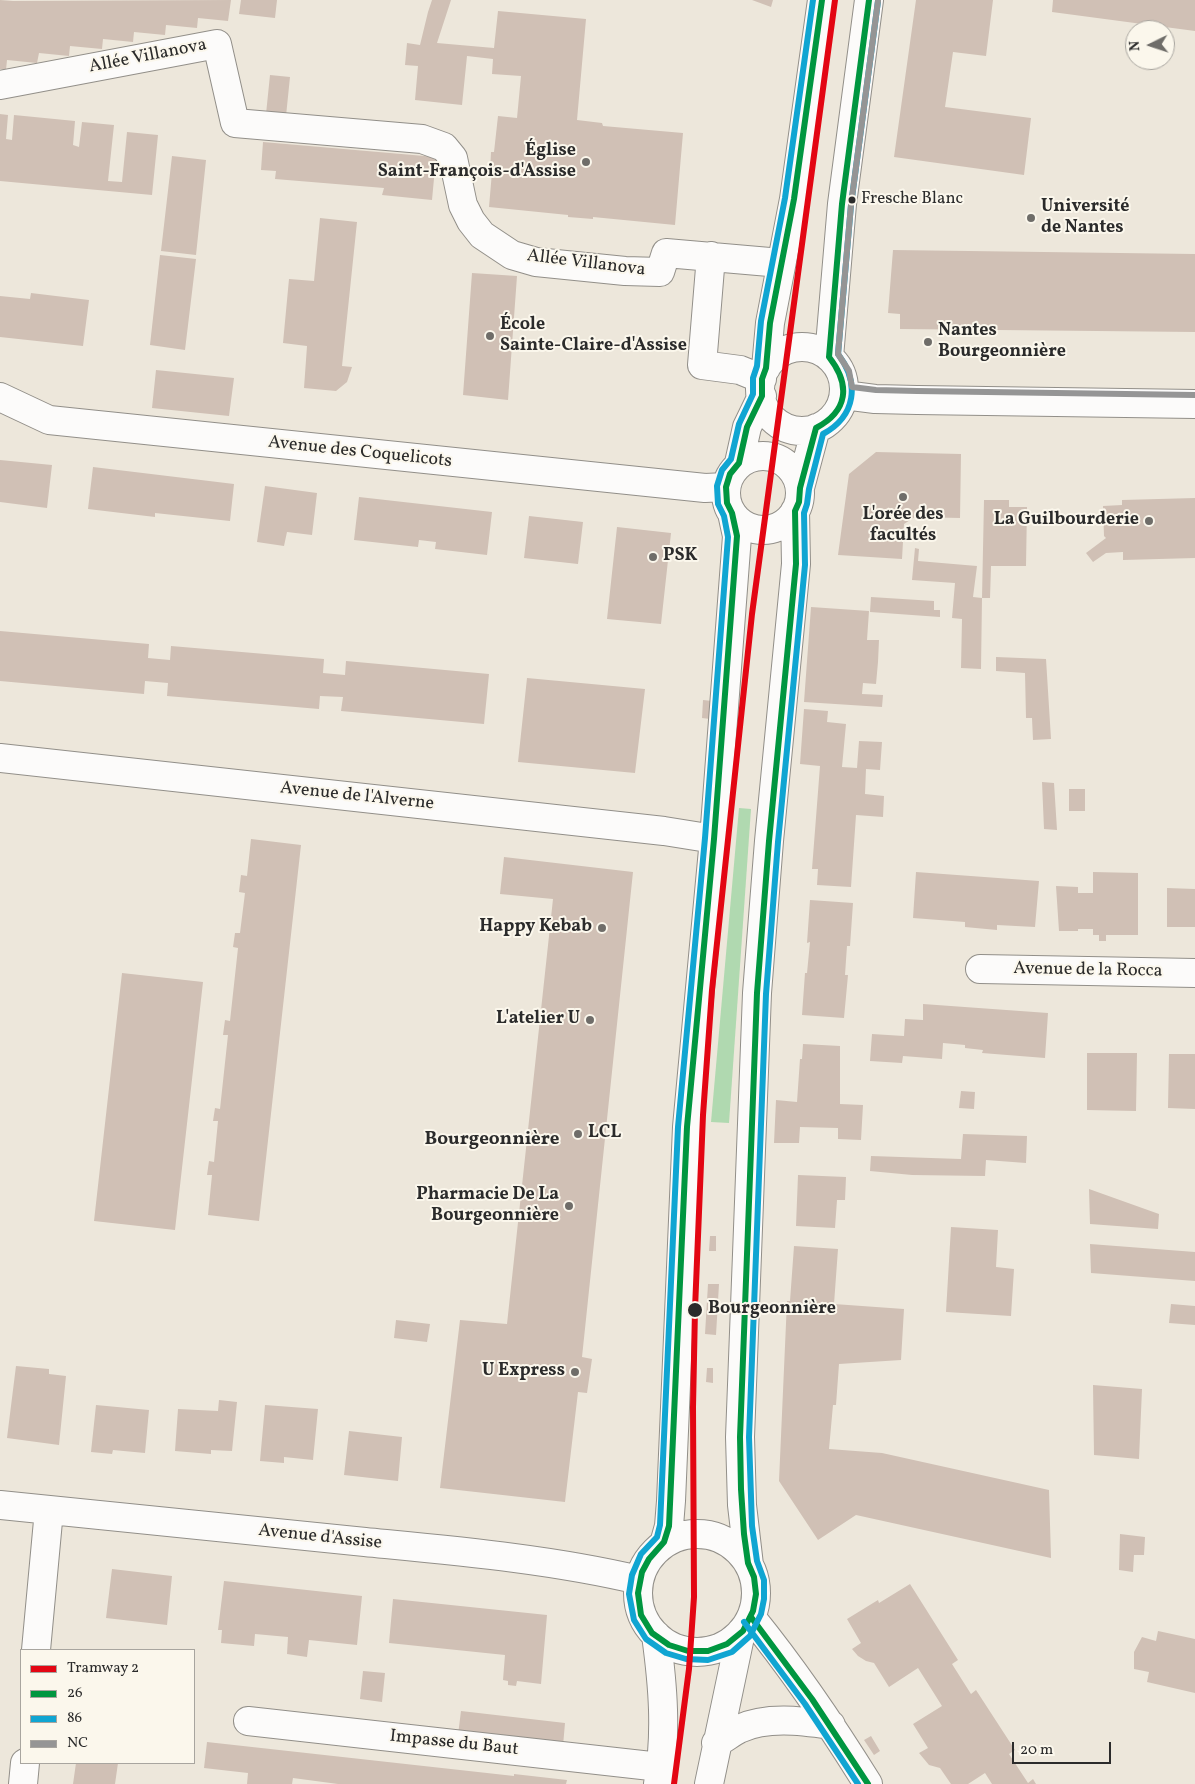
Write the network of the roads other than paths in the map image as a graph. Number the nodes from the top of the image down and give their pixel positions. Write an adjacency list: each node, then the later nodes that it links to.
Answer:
1 (822, 0): 5 (street)
2 (869, 0): 6 (street)
3 (0, 85): 4 (street, Allée Villanova)
4 (711, 256): 5 (street, Allée Villanova); 7 (street)
5 (781, 263): 7 (street)
6 (830, 357): 7 (street); 8 (street)
7 (763, 381): 11 (street); 12 (street)
8 (844, 395): 10 (street); 11 (street)
9 (0, 397): 13 (street, Avenue des Coquelicots)
10 (1195, 404)
11 (816, 428): 14 (street)
12 (740, 464): 13 (street); 14 (street)
13 (726, 487): 15 (street)
14 (798, 499): 15 (street); 23 (street)
15 (732, 513): 17 (street)
16 (0, 758): 17 (street, Avenue de l'Alverne)
17 (714, 839): 22 (street)
18 (980, 968): 19 (street, Avenue de la Rocca)
19 (1195, 973)
20 (0, 1504): 21 (street, Avenue d'Assise)
21 (49, 1510): 24 (street, Avenue d'Assise); 27 (street)
22 (664, 1544): 23 (street); 24 (street)
23 (749, 1565): 25 (street)
24 (639, 1580): 26 (street)
25 (746, 1624): 26 (street); 29 (street); 30 (street)
26 (656, 1635): 32 (street)
27 (36, 1649)
28 (248, 1721): 32 (street, Impasse du Baut)
29 (831, 1725): 30 (street); 35 (street)
30 (716, 1743): 34 (street)
31 (25, 1764): 33 (street)
32 (659, 1776)
33 (23, 1784)
34 (709, 1784)
35 (868, 1784)

